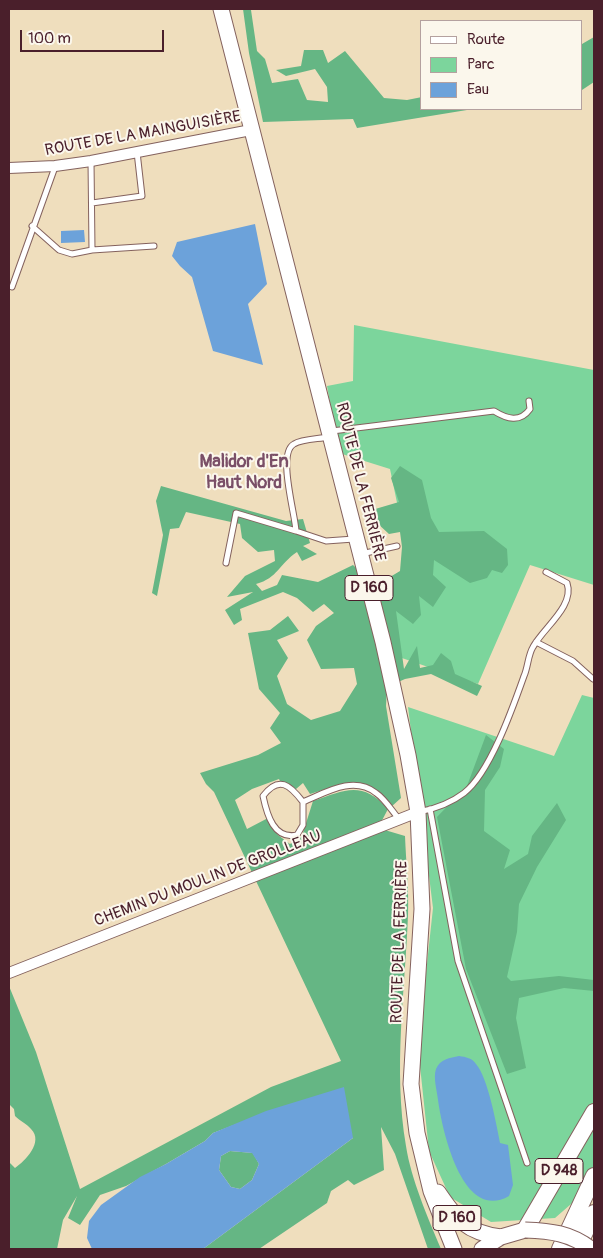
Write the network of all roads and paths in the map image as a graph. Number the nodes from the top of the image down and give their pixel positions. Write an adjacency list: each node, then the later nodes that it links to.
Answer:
1 (221, 9): 2 (main road, ROUTE DE LA FERRIÈRE / D 160)
2 (251, 130): 3 (street, ROUTE DE LA MAINGUISIÈRE); 13 (main road, ROUTE DE LA FERRIÈRE / D 160)
3 (137, 152): 4 (street, ROUTE DE LA MAINGUISIÈRE); 7 (lane)
4 (91, 161): 5 (street, ROUTE DE LA MAINGUISIÈRE); 7 (lane)
5 (56, 166): 6 (street, ROUTE DE LA MAINGUISIÈRE); 8 (lane)
6 (9, 168)
7 (92, 203): 10 (lane)
8 (32, 226): 10 (lane); 11 (lane)
9 (154, 246): 10 (lane)
10 (92, 250)
11 (12, 287)
12 (529, 401): 13 (lane)
13 (330, 434): 14 (lane); 15 (main road, ROUTE DE LA FERRIÈRE / D 160)
14 (296, 531): 15 (lane); 18 (lane)
15 (356, 538): 17 (main road, ROUTE DE LA FERRIÈRE / D 160)
16 (397, 546): 17 (lane)
17 (361, 554): 23 (main road, ROUTE DE LA FERRIÈRE / D 160)
18 (226, 563)
19 (546, 572): 20 (lane)
20 (536, 642): 21 (lane); 23 (lane)
21 (593, 679)
22 (303, 802): 22 (lane); 24 (lane)
23 (424, 811): 24 (street, CHEMIN DU MOULIN DE GROLLEAU); 27 (lane); 29 (main road, ROUTE DE LA FERRIÈRE / D 160)
24 (400, 820): 25 (street, CHEMIN DU MOULIN DE GROLLEAU)
25 (9, 973)
26 (594, 1112): 31 (highway, D 948)
27 (526, 1163)
28 (594, 1176): 35 (highway, D 948)
29 (430, 1178): 32 (main road, ROUTE DE LA FERRIÈRE / D 160); 33 (main road, ROUTE DE LA FERRIÈRE / D 160)
30 (594, 1213): 36 (highway)
31 (525, 1230): 32 (main road); 37 (main road, bridge)
32 (501, 1237): 34 (main road)
33 (454, 1249)
34 (482, 1249)
35 (560, 1249)
36 (577, 1249)
37 (591, 1249)

